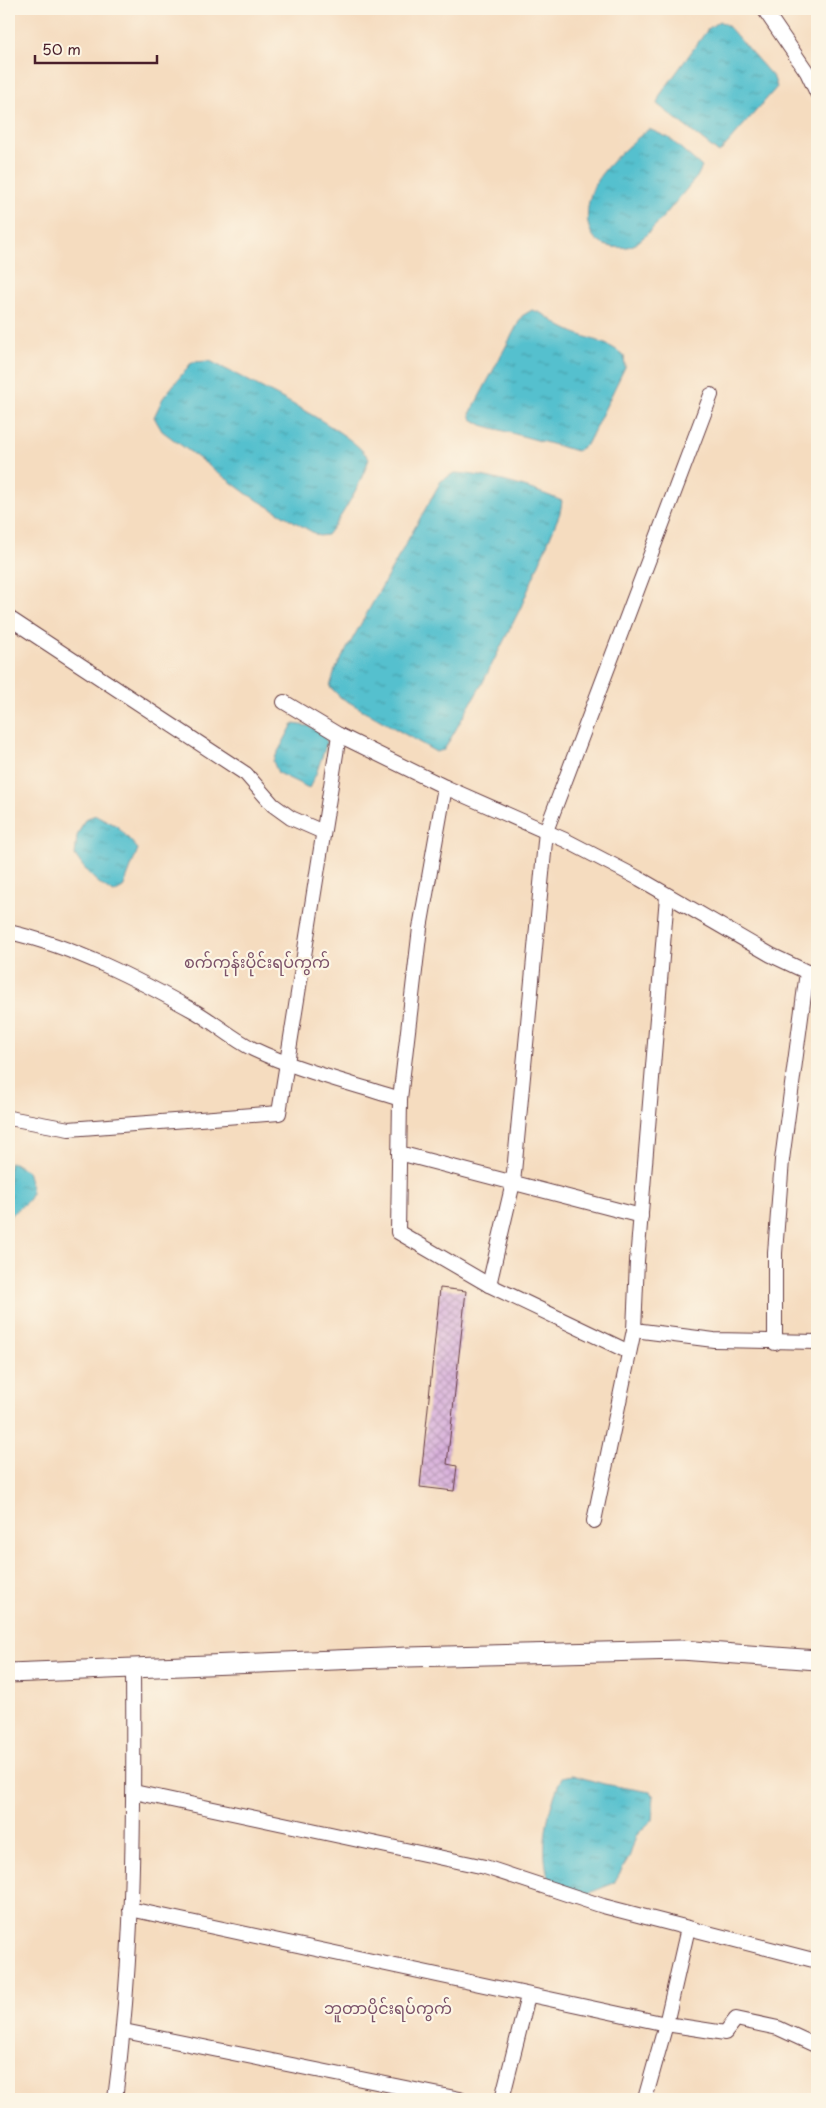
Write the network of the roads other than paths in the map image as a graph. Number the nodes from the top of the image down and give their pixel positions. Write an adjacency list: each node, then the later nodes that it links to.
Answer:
1 (764, 9): 2 (street)
2 (817, 93)
3 (711, 395): 8 (street)
4 (9, 618): 9 (street)
5 (284, 702): 6 (street)
6 (339, 735): 7 (street); 9 (street)
7 (445, 787): 8 (street); 14 (street)
8 (546, 831): 10 (street); 17 (street)
9 (324, 832): 13 (street)
10 (667, 896): 12 (street); 18 (street)
11 (9, 932): 13 (street)
12 (812, 973): 22 (street)
13 (287, 1063): 14 (street); 15 (street)
14 (400, 1099): 16 (street)
15 (9, 1118)
16 (399, 1153): 17 (street); 19 (street)
17 (513, 1183): 18 (street); 19 (street)
18 (641, 1216): 20 (street)
19 (488, 1285): 23 (street)
20 (634, 1330): 22 (street); 23 (street)
21 (817, 1342): 22 (street)
22 (775, 1343)
23 (629, 1352): 24 (street)
24 (594, 1521)
25 (817, 1660): 26 (street)
26 (132, 1668): 27 (street); 28 (street)
27 (9, 1674)
28 (134, 1792): 29 (street); 30 (street)
29 (130, 1909): 32 (street); 34 (street)
30 (688, 1928): 31 (street); 33 (street)
31 (817, 1961)
32 (528, 1996): 33 (street); 38 (street)
33 (666, 2024): 35 (street); 39 (street)
34 (124, 2031): 36 (street); 37 (street)
35 (817, 2046)
36 (115, 2099)
37 (460, 2099)
38 (502, 2099)
39 (645, 2099)

